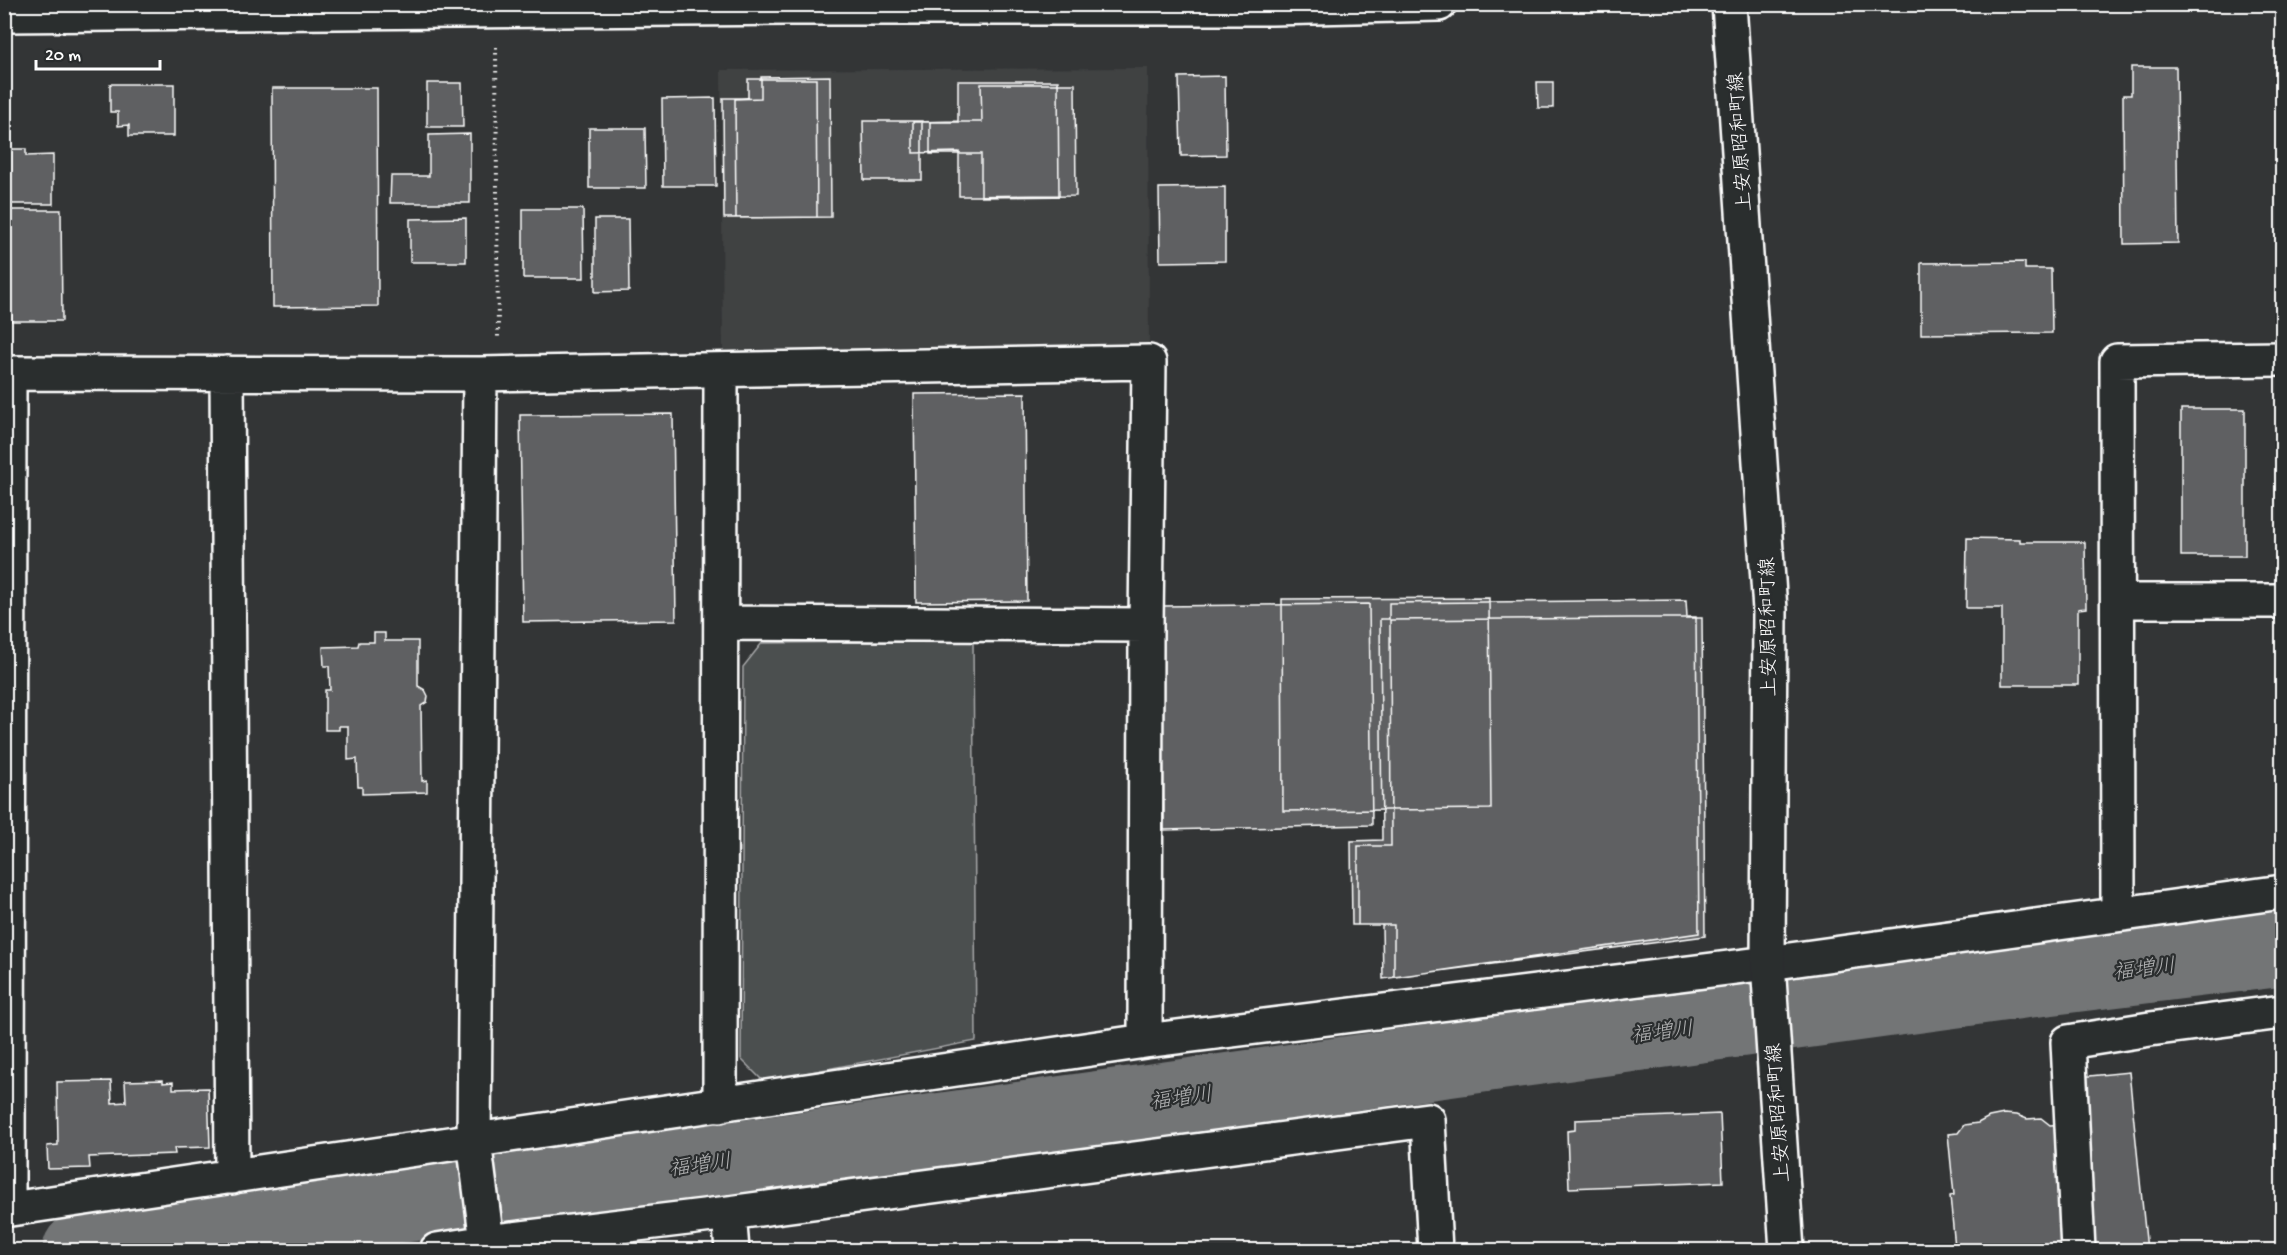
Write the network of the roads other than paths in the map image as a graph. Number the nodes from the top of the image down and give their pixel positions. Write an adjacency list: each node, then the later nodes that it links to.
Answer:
1 (261, 4): 5 (street)
2 (1439, 4): 4 (street)
3 (1729, 4): 18 (street, 上安原昭和町線)
4 (1266, 6): 5 (street)
5 (224, 13): 6 (street)
6 (4, 15)
7 (2283, 359): 12 (street)
8 (720, 370): 11 (street); 14 (street); 15 (street)
9 (7, 373): 10 (street); 24 (street)
10 (227, 373): 11 (street); 23 (street)
11 (489, 374): 22 (street)
12 (2118, 601): 13 (street); 17 (street)
13 (2283, 601)
14 (721, 623): 15 (street); 21 (street)
15 (1146, 625): 20 (street)
16 (2283, 892): 17 (street)
17 (2118, 914): 18 (street)
18 (1769, 972): 20 (street); 30 (street, 上安原昭和町線)
19 (2283, 1012): 31 (street)
20 (1145, 1041): 21 (street)
21 (720, 1105): 22 (street)
22 (475, 1149): 23 (street); 26 (street)
23 (232, 1177): 24 (street)
24 (6, 1209)
25 (729, 1212): 26 (street); 28 (street); 29 (street)
26 (487, 1241): 27 (street)
27 (437, 1251)
28 (732, 1251)
29 (1436, 1251)
30 (1787, 1251)
31 (2078, 1251)

